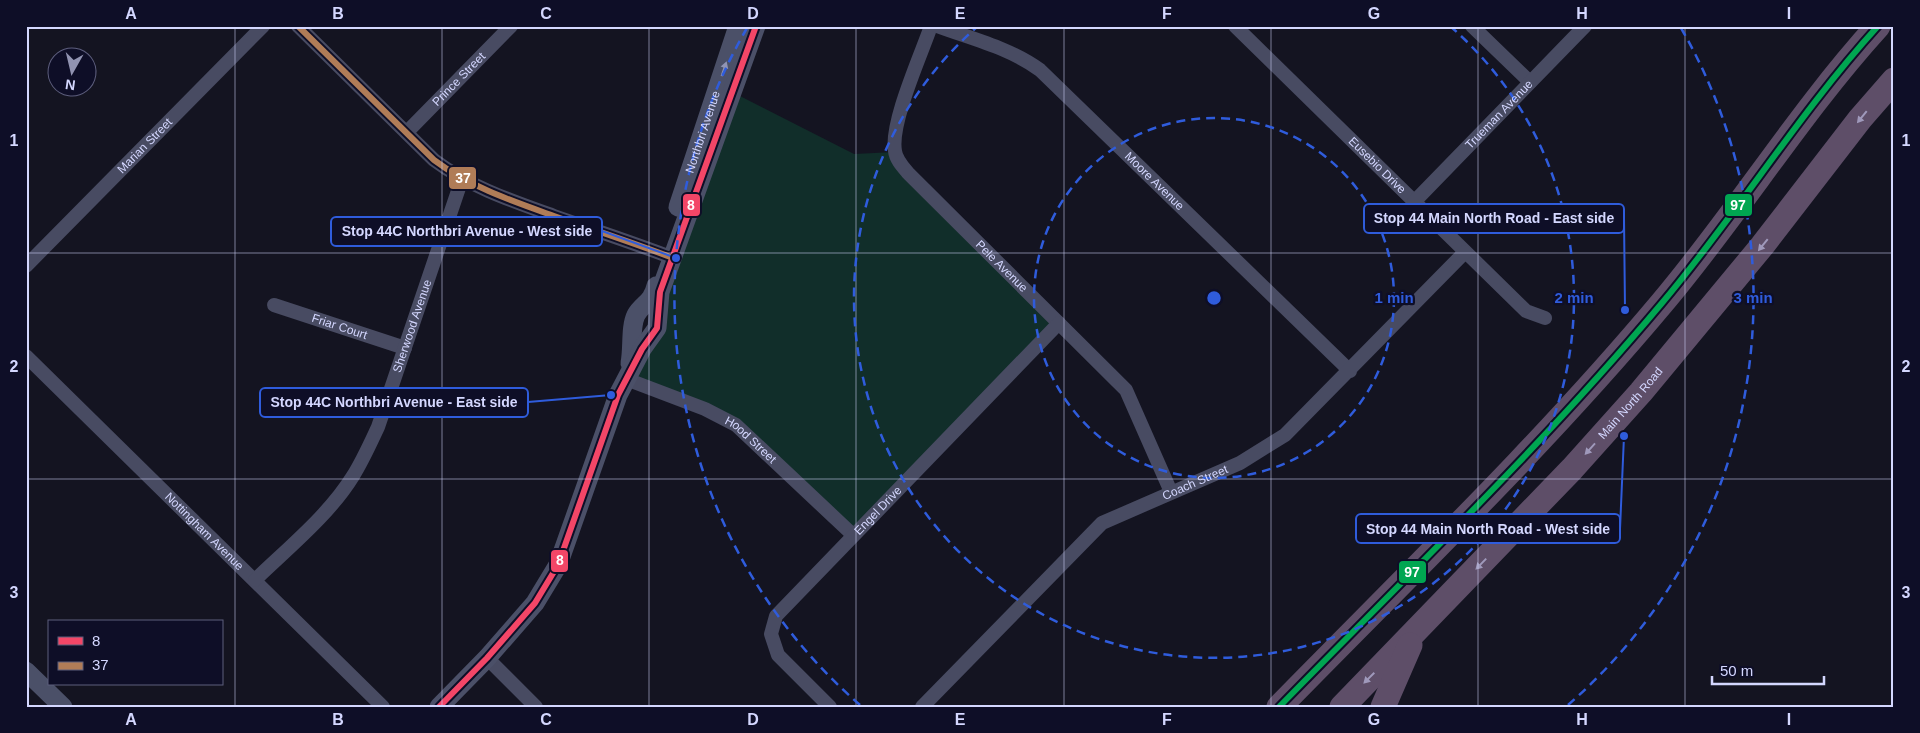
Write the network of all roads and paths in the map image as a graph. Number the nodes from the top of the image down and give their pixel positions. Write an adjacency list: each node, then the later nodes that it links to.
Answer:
1 (263, 26): 19 (street, Marian Street)
2 (298, 26): 14 (street)
3 (511, 26): 14 (street, Prince Street)
4 (738, 26): 18 (street, Northbri Avenue, one-way to 4)
5 (756, 26): 18 (street, Northbri Avenue)
6 (931, 26): 22 (street, Pele Avenue)
7 (938, 26): 25 (street, Moore Avenue)
8 (1235, 26): 16 (street, Eusebio Drive)
9 (1472, 26): 13 (street)
10 (1584, 26): 13 (street, Trueman Avenue)
11 (1878, 26): 39 (highway)
12 (1894, 80): 30 (highway, Main North Road, one-way to 30)
13 (1530, 82): 16 (street, Trueman Avenue)
14 (407, 132): 15 (street)
15 (462, 179): 18 (street); 23 (street, Sherwood Avenue)
16 (1414, 202): 17 (street, Eusebio Drive)
17 (1465, 252): 21 (street, Eusebio Drive); 25 (street, Coach Street)
18 (668, 256): 26 (street, Northbri Avenue)
19 (26, 266)
20 (274, 305): 23 (street, Friar Court)
21 (1545, 318)
22 (1059, 323): 27 (street, Pele Avenue); 28 (street, Engel Drive)
23 (405, 348): 29 (street, Sherwood Avenue)
24 (26, 356): 29 (street, Nottingham Avenue)
25 (1350, 371): 27 (street, Coach Street)
26 (626, 379): 28 (street, Hood Street); 31 (street, Northbri Avenue)
27 (1171, 492): 38 (street, Coach Street)
28 (853, 535): 37 (street, Engel Drive)
29 (255, 580): 34 (street, Nottingham Avenue)
30 (1416, 632): 40 (highway, Main North Road, one-way to 40); 41 (highway)
31 (487, 658): 35 (street, Northbri Avenue); 36 (street)
32 (26, 671): 33 (street)
33 (63, 707)
34 (384, 707)
35 (439, 707)
36 (536, 707)
37 (830, 707)
38 (922, 707)
39 (1279, 707)
40 (1342, 707)
41 (1383, 707)

